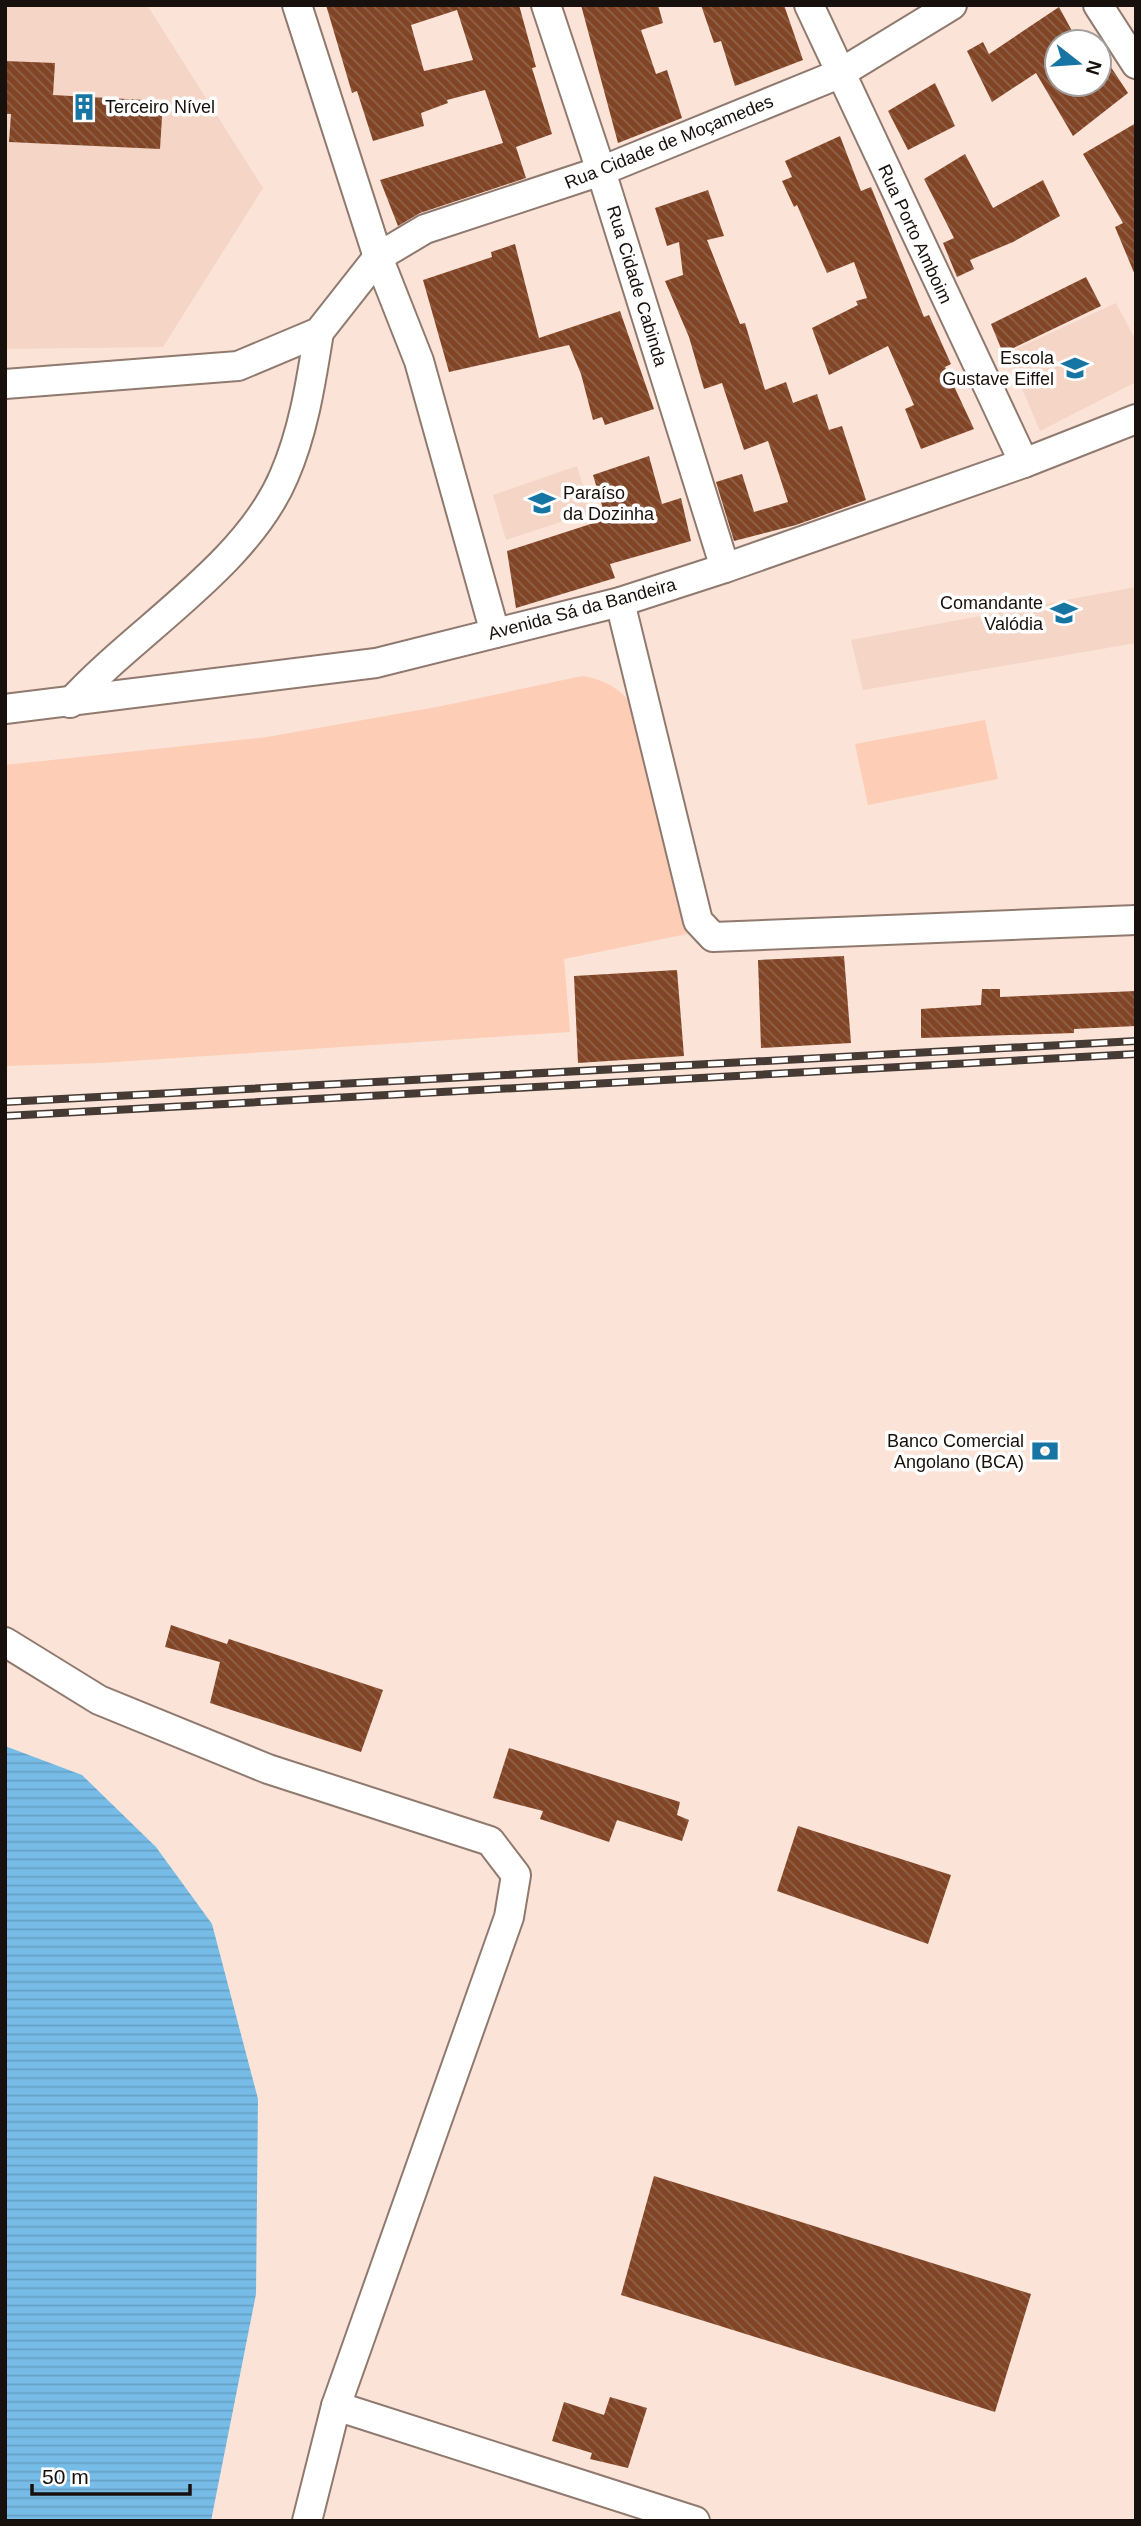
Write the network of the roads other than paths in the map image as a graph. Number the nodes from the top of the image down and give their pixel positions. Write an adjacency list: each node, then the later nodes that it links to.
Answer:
1 (297, 5): 9 (street)
2 (546, 5): 8 (street, Rua Cidade Cabinda)
3 (809, 5): 7 (street, Rua Porto Amboim)
4 (952, 5): 7 (street, Rua Cidade de Moçamedes)
5 (1098, 5): 6 (street)
6 (1136, 64)
7 (839, 74): 8 (street, Rua Cidade de Moçamedes); 13 (street, Rua Porto Amboim)
8 (601, 171): 9 (street, Rua Cidade de Moçamedes); 14 (street, Rua Cidade Cabinda)
9 (378, 257): 10 (street); 16 (street)
10 (319, 332): 11 (street); 17 (street)
11 (5, 384)
12 (1136, 419): 13 (street, Avenida Sá da Bandeira)
13 (1024, 463): 14 (street, Avenida Sá da Bandeira)
14 (725, 568): 15 (street, Avenida Sá da Bandeira)
15 (620, 601): 16 (street, Avenida Sá da Bandeira); 19 (street)
16 (495, 633): 17 (street, Avenida Sá da Bandeira)
17 (70, 703): 18 (street, Avenida Sá da Bandeira)
18 (5, 709)
19 (1136, 920)
20 (5, 1642): 21 (street)
21 (336, 2406): 22 (street); 23 (street)
22 (307, 2521)
23 (695, 2521)

